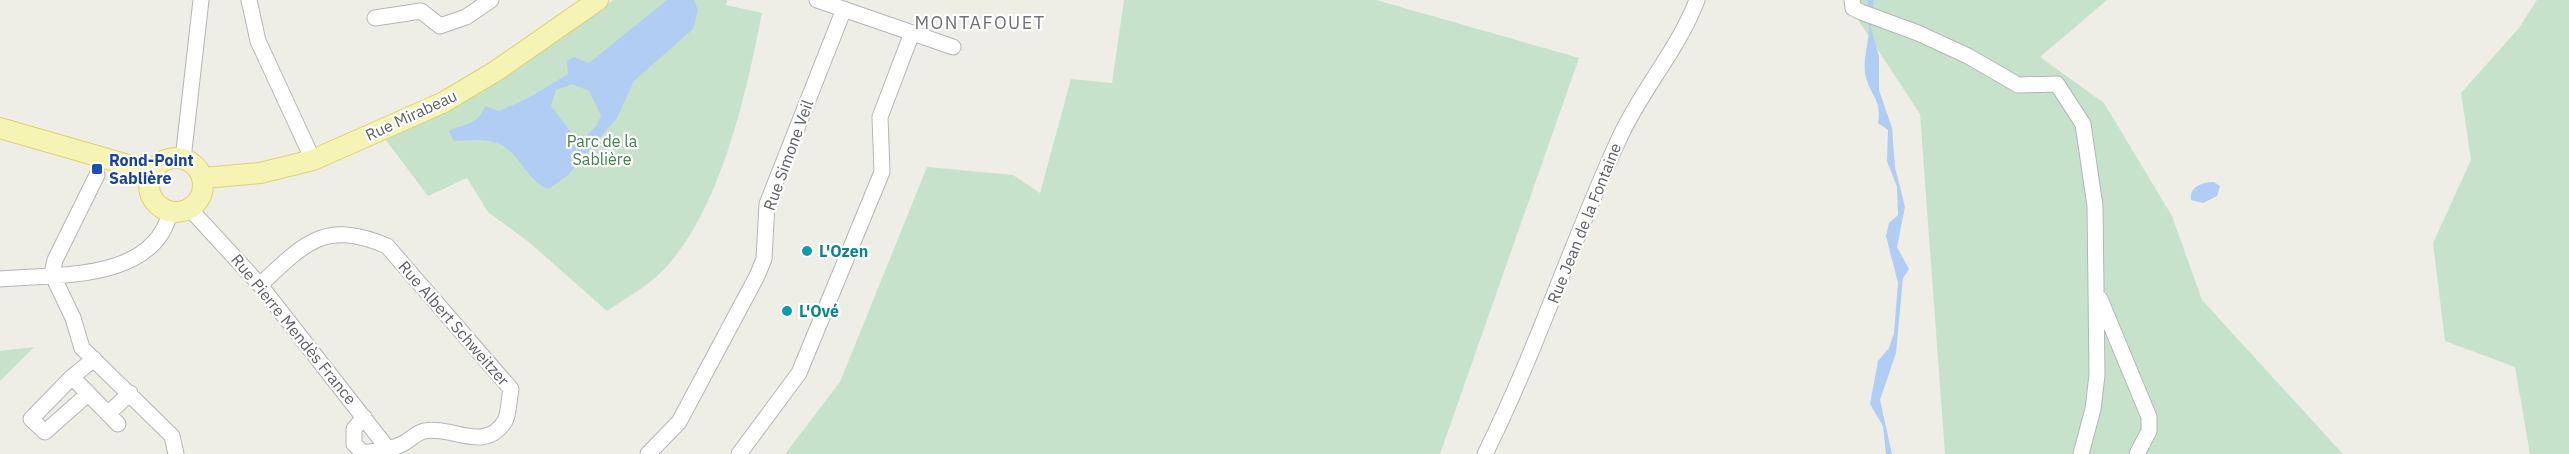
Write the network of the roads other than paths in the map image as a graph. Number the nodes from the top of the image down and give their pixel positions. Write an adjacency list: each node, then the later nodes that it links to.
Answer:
1 (201, 0): 14 (street)
2 (249, 0): 13 (street)
3 (491, 0): 9 (street)
4 (598, 0): 13 (main road, Rue Mirabeau)
5 (817, 0): 8 (street)
6 (1697, 0): 34 (street, Rue Jean de la Fontaine)
7 (1856, 6): 23 (street)
8 (844, 9): 10 (street); 32 (street, Rue Simone Veil)
9 (375, 18)
10 (912, 33): 11 (street); 33 (street)
11 (953, 47)
12 (0, 128): 15 (main road)
13 (311, 153): 17 (main road, Rue Mirabeau)
14 (183, 159): 15 (main road); 17 (main road)
15 (154, 168): 19 (main road)
16 (97, 175): 20 (street)
17 (203, 178): 18 (main road)
18 (190, 209): 19 (main road); 22 (street, Rue Pierre Mendès France)
19 (170, 212): 20 (street)
20 (52, 274): 21 (street); 24 (street)
21 (0, 279)
22 (260, 285): 28 (street, Rue Pierre Mendès France); 29 (street, Rue Albert Schweitzer)
23 (2096, 291): 35 (street); 36 (street)
24 (94, 359): 25 (street); 26 (street)
25 (72, 377): 27 (street); 27 (street)
26 (130, 393): 27 (street); 30 (street)
27 (88, 394)
28 (364, 417): 29 (street, Rue Pierre Mendès France); 31 (street)
29 (390, 451): 31 (street)
30 (176, 454)
31 (363, 454)
32 (648, 454)
33 (739, 454)
34 (1485, 454)
35 (2081, 454)
36 (2137, 454)

